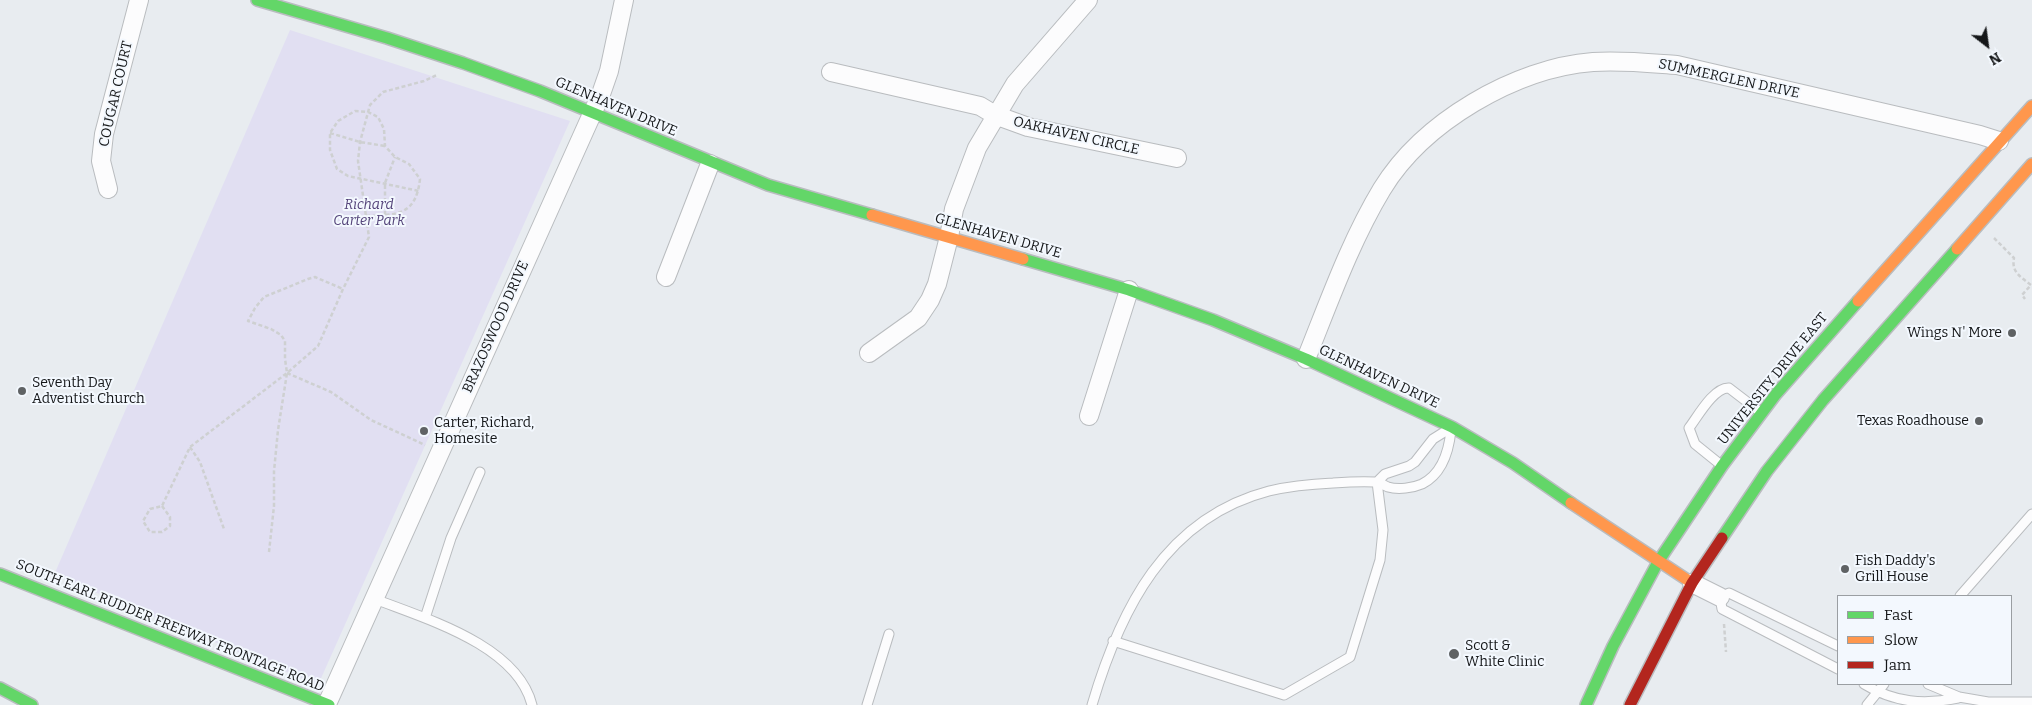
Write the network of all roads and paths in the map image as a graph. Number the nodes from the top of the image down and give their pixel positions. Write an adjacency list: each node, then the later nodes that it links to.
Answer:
1 (139, 0): 21 (street, COUGAR COURT)
2 (257, 0): 8 (main road, GLENHAVEN DRIVE)
3 (624, 0): 8 (street, BRAZOSWOOD DRIVE)
4 (1088, 0): 10 (street)
5 (831, 72): 10 (street, OAKHAVEN CIRCLE)
6 (440, 74): 9 (path)
7 (2032, 106): 12 (main road, UNIVERSITY DRIVE EAST)
8 (593, 111): 17 (main road, GLENHAVEN DRIVE); 38 (street, BRAZOSWOOD DRIVE)
9 (368, 112): 11 (path); 13 (path); 14 (path)
10 (995, 115): 16 (street, OAKHAVEN CIRCLE); 25 (street)
11 (330, 133): 13 (path); 19 (path)
12 (1999, 141): 32 (street, SUMMERGLEN DRIVE); 34 (main road, UNIVERSITY DRIVE EAST)
13 (360, 142): 14 (path); 19 (path)
14 (385, 146): 15 (path)
15 (395, 157): 20 (path); 22 (path)
16 (1177, 158)
17 (710, 164): 25 (main road, GLENHAVEN DRIVE); 27 (street)
18 (2032, 164): 48 (main road)
19 (360, 178): 20 (path); 24 (path)
20 (385, 184): 22 (path); 23 (path)
21 (108, 188)
22 (419, 192): 23 (path)
23 (385, 215): 24 (path)
24 (366, 216): 28 (path)
25 (949, 237): 29 (main road, GLENHAVEN DRIVE); 31 (street)
26 (1992, 237): 30 (path)
27 (666, 277)
28 (343, 289): 33 (path); 33 (path)
29 (1129, 290): 32 (main road, GLENHAVEN DRIVE); 35 (street)
30 (2025, 299)
31 (869, 353)
32 (1306, 359): 36 (main road, GLENHAVEN DRIVE)
33 (287, 373): 37 (path); 38 (path); 45 (path)
34 (1761, 413): 39 (main road, UNIVERSITY DRIVE EAST); 39 (lane)
35 (1089, 416)
36 (1452, 427): 41 (lane); 41 (lane); 46 (main road, GLENHAVEN DRIVE)
37 (190, 447): 42 (path); 44 (path)
38 (440, 454): 51 (street, BRAZOSWOOD DRIVE)
39 (1722, 466): 46 (main road, UNIVERSITY DRIVE EAST)
40 (480, 472): 52 (lane)
41 (1377, 482): 55 (lane); 55 (lane)
42 (162, 506): 42 (path)
43 (2032, 514): 49 (lane)
44 (224, 529)
45 (269, 552)
46 (1658, 562): 48 (main road, GLENHAVEN DRIVE); 73 (main road, UNIVERSITY DRIVE EAST)
47 (0, 574): 69 (main road, SOUTH EARL RUDDER FREEWAY FRONTAGE ROAD)
48 (1692, 583): 50 (street); 74 (main road)
49 (1961, 595)
50 (1720, 597): 56 (lane); 58 (lane)
51 (375, 599): 52 (lane); 69 (street, BRAZOSWOOD DRIVE)
52 (425, 618): 70 (lane)
53 (1725, 620): 57 (path)
54 (889, 634): 71 (lane)
55 (1113, 642): 72 (lane)
56 (1837, 646)
57 (1726, 652)
58 (1837, 668)
59 (1866, 685): 64 (lane)
60 (1883, 685): 64 (lane)
61 (1930, 685): 65 (lane)
62 (1945, 685): 65 (lane)
63 (0, 688): 68 (main road)
64 (1877, 692): 65 (lane); 75 (lane)
65 (1959, 698): 67 (lane)
66 (2032, 702): 67 (lane)
67 (1988, 704)
68 (32, 705)
69 (328, 705)
70 (532, 705)
71 (867, 705)
72 (1092, 705)
73 (1586, 705)
74 (1630, 705)
75 (1867, 705)

